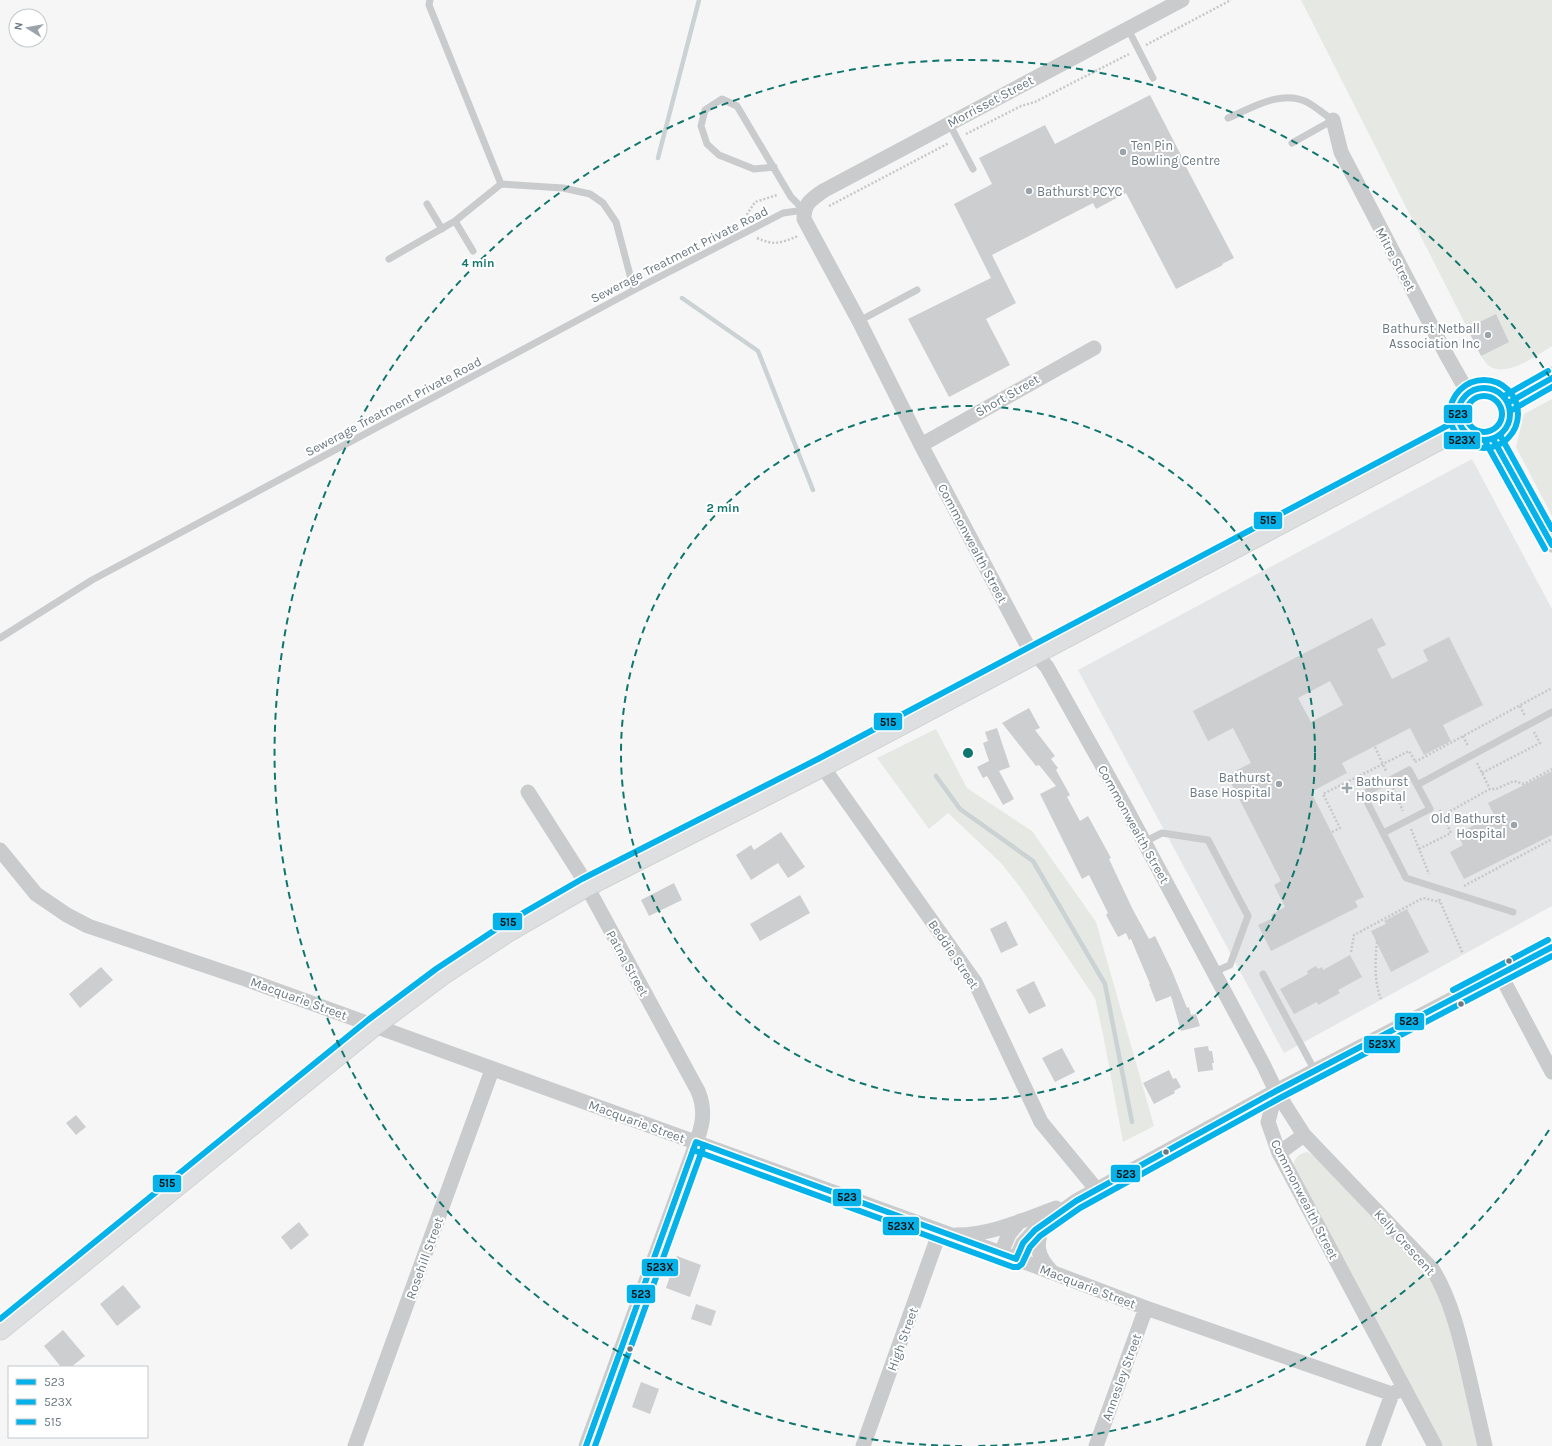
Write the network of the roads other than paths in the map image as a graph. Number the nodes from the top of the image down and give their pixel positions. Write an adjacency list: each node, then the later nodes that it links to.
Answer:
1 (430, 0): 11 (lane)
2 (1182, 0): 3 (street, Morrisset Street)
3 (1128, 29): 4 (lane); 7 (street, Morrisset Street)
4 (1154, 78)
5 (1228, 118): 6 (lane)
6 (1333, 120): 8 (lane); 23 (street, Mitre Street)
7 (949, 123): 10 (lane); 13 (street, Morrisset Street)
8 (1292, 143)
9 (774, 167): 9 (lane); 13 (lane)
10 (973, 169)
11 (501, 184): 14 (lane); 18 (lane)
12 (427, 204): 15 (lane)
13 (806, 220): 18 (lane, Sewerage Treatment Private Road); 20 (street, Commonwealth Street)
14 (455, 221): 15 (lane); 16 (lane)
15 (442, 229): 17 (lane)
16 (473, 251)
17 (389, 259)
18 (634, 290): 29 (lane, Sewerage Treatment Private Road)
19 (917, 290): 20 (lane)
20 (859, 321): 27 (street, Commonwealth Street)
21 (1094, 348): 27 (street, Short Street)
22 (1552, 378): 24 (main road)
23 (1468, 393): 24 (main road); 25 (main road)
24 (1508, 403): 26 (main road)
25 (1462, 427): 26 (main road); 30 (main road)
26 (1493, 439): 28 (street)
27 (921, 445): 30 (street, Commonwealth Street)
28 (1552, 545)
29 (0, 638)
30 (1036, 654): 32 (main road); 36 (street, Commonwealth Street)
31 (1552, 712): 33 (lane)
32 (822, 766): 38 (main road); 52 (street, Beddie Street)
33 (1417, 784): 35 (lane); 35 (lane)
34 (528, 792): 38 (street, Patna Street)
35 (1383, 833): 39 (lane)
36 (1144, 842): 41 (street, Commonwealth Street); 41 (lane)
37 (0, 850): 44 (street, Macquarie Street)
38 (586, 886): 44 (main road); 50 (street, Patna Street)
39 (1513, 912)
40 (1552, 947): 43 (street)
41 (1214, 972): 48 (street, Commonwealth Street)
42 (1263, 974): 46 (lane)
43 (1500, 974): 46 (street); 47 (street)
44 (373, 1026): 45 (street, Macquarie Street); 61 (main road)
45 (492, 1070): 50 (street, Macquarie Street); 63 (street, Rosehill Street)
46 (1315, 1071): 48 (street)
47 (1552, 1072)
48 (1276, 1091): 49 (street, Kelly Crescent); 51 (street, Commonwealth Street); 52 (street)
49 (1304, 1135): 51 (street); 69 (street, Kelly Crescent)
50 (696, 1142): 56 (street, Macquarie Street); 64 (street, Patna Street)
51 (1279, 1153): 62 (street, Commonwealth Street)
52 (1097, 1190): 53 (street)
53 (1076, 1201): 54 (street); 55 (street)
54 (1020, 1221): 56 (street); 57 (street)
55 (1044, 1223): 58 (street); 59 (street)
56 (945, 1233): 57 (street, Macquarie Street); 65 (street, High Street)
57 (1001, 1253): 58 (street, Macquarie Street)
58 (1016, 1259): 59 (street, Macquarie Street)
59 (1052, 1272): 60 (street, Macquarie Street)
60 (1146, 1308): 62 (street, Macquarie Street); 66 (street, Annesley Street)
61 (0, 1329)
62 (1398, 1391): 67 (street); 68 (street, Commonwealth Street)
63 (355, 1446)
64 (586, 1446)
65 (863, 1446)
66 (1096, 1446)
67 (1373, 1446)
68 (1435, 1446)
69 (1485, 1446)

